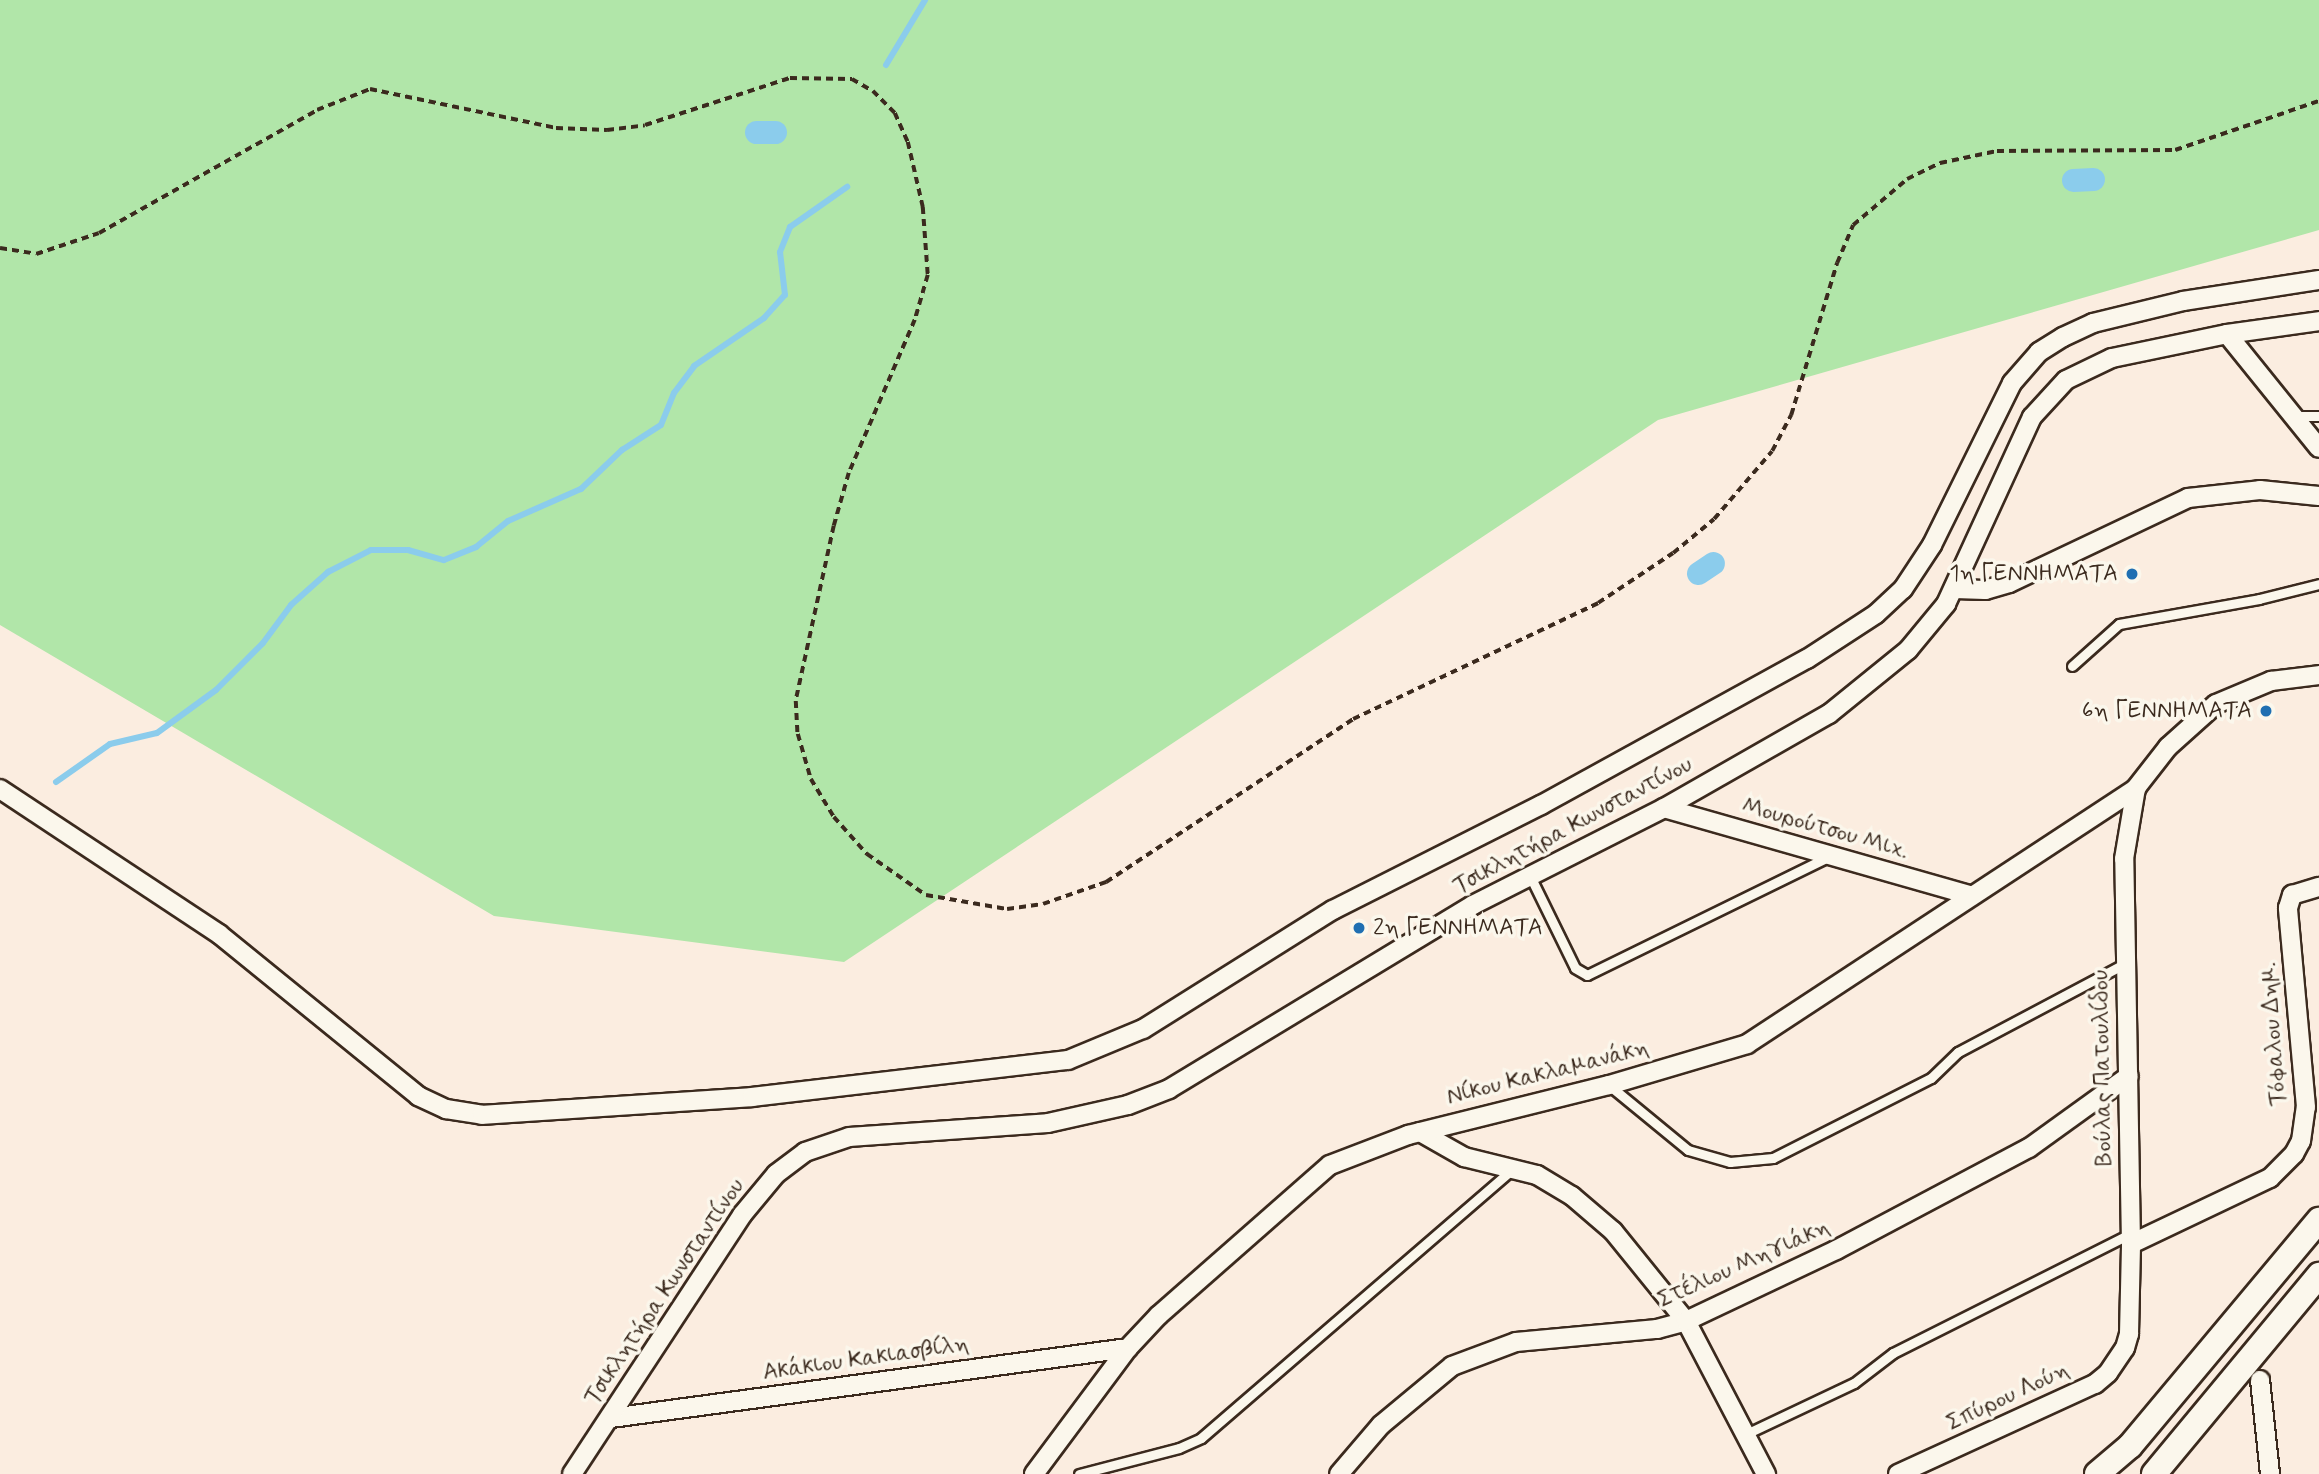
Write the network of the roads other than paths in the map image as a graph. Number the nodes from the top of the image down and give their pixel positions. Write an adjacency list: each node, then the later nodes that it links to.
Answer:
1 (2319, 280): 13 (street)
2 (2319, 321): 3 (street, Τσικλητήρα Κωνσταντίνου)
3 (2228, 334): 4 (street); 9 (street, Τσικλητήρα Κωνσταντίνου)
4 (2293, 416): 5 (lane); 6 (street)
5 (2319, 416)
6 (2319, 448)
7 (2319, 496): 9 (street)
8 (2319, 584): 10 (lane)
9 (1955, 590): 14 (street, Τσικλητήρα Κωνσταντίνου)
10 (2072, 666)
11 (2319, 675): 12 (street)
12 (2136, 788): 18 (street, Νίκου Κακλαμανάκη); 19 (street, Βούλας Πατουλίδου)
13 (0, 789)
14 (1664, 808): 15 (street, Μουρούτσου Μιχ.); 16 (street, Τσικλητήρα Κωνσταντίνου)
15 (1830, 856): 16 (lane); 18 (street, Μουρούτσου Μιχ.)
16 (1530, 876): 32 (street, Τσικλητήρα Κωνσταντίνου)
17 (2319, 887): 22 (street, Τόφαλου Δημ.)
18 (1972, 896): 21 (street, Νίκου Κακλαμανάκη)
19 (2126, 963): 20 (street, Βούλας Πατουλίδου); 21 (lane)
20 (2129, 1076): 26 (street, Βούλας Πατουλίδου); 28 (street, Στέλιου Μηγιάκη)
21 (1609, 1085): 23 (street, Νίκου Κακλαμανάκη)
22 (2312, 1106): 26 (street, Τόφαλου Δημ.)
23 (1419, 1132): 24 (street); 29 (street, Νίκου Κακλαμανάκη)
24 (1516, 1167): 28 (street); 36 (lane)
25 (2319, 1220): 40 (main road)
26 (2130, 1239): 30 (street, Βούλας Πατουλίδου); 33 (lane)
27 (2319, 1275): 41 (main road)
28 (1686, 1321): 33 (street); 37 (street, Στέλιου Μηγιάκη)
29 (1128, 1348): 32 (street, Ακάκιου Κακιασβίλη); 35 (street, Νίκου Κακλαμανάκη)
30 (2125, 1348): 39 (street, Σπύρου Λούη)
31 (2260, 1380): 42 (street)
32 (611, 1418): 34 (street, Τσικλητήρα Κωνσταντίνου)
33 (1746, 1434): 38 (street)
34 (572, 1474)
35 (1034, 1474)
36 (1079, 1474)
37 (1339, 1474)
38 (1766, 1474)
39 (1898, 1474)
40 (2097, 1474)
41 (2154, 1474)
42 (2270, 1474)

